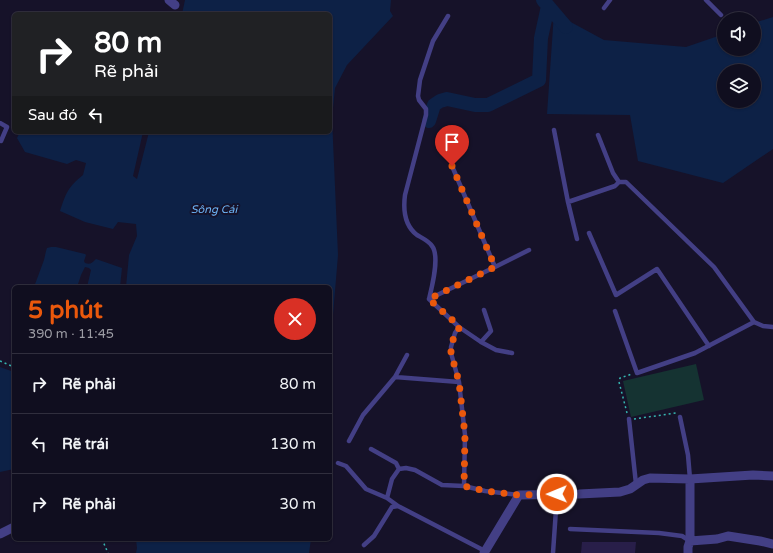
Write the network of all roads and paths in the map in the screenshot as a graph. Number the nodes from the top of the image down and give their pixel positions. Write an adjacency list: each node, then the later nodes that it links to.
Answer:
1 (610, 0): 3 (lane)
2 (706, 0): 4 (lane)
3 (604, 8)
4 (718, 12)
5 (448, 16): 17 (lane)
6 (0, 123): 9 (lane)
7 (554, 130): 12 (lane)
8 (598, 135): 11 (lane)
9 (2, 140)
10 (452, 166): 16 (lane)
11 (619, 182): 12 (lane); 20 (lane)
12 (568, 202): 14 (lane)
13 (589, 234): 24 (lane)
14 (577, 238)
15 (529, 250): 16 (lane)
16 (495, 267): 17 (lane)
17 (429, 299): 21 (lane)
18 (484, 310): 23 (lane)
19 (615, 311): 29 (lane)
20 (754, 322): 22 (lane); 24 (lane)
21 (460, 327): 23 (lane); 31 (lane)
22 (773, 328)
23 (481, 342): 25 (lane)
24 (709, 346): 29 (lane)
25 (512, 353)
26 (407, 355): 30 (lane)
27 (0, 361): 28 (path)
28 (12, 366)
29 (637, 373): 33 (path)
30 (394, 376): 31 (lane); 34 (lane)
31 (459, 382): 41 (lane)
32 (680, 417): 33 (path); 39 (lane)
33 (629, 420): 40 (lane)
34 (349, 441)
35 (371, 449): 37 (lane)
36 (338, 463): 44 (lane)
37 (399, 469): 41 (lane); 44 (lane)
38 (773, 476): 39 (street)
39 (690, 479): 40 (street); 50 (street)
40 (636, 484): 42 (street)
41 (464, 486): 43 (lane)
42 (557, 494): 43 (street); 55 (lane)
43 (519, 495): 53 (street)
44 (387, 498): 45 (lane)
45 (398, 506): 52 (lane); 53 (lane)
46 (12, 529): 48 (street)
47 (570, 529): 50 (lane)
48 (0, 534)
49 (103, 541): 54 (path)
50 (690, 541): 51 (street); 56 (street)
51 (773, 544)
52 (364, 546)
53 (484, 552)
54 (108, 553)
55 (553, 553)
56 (688, 553)

